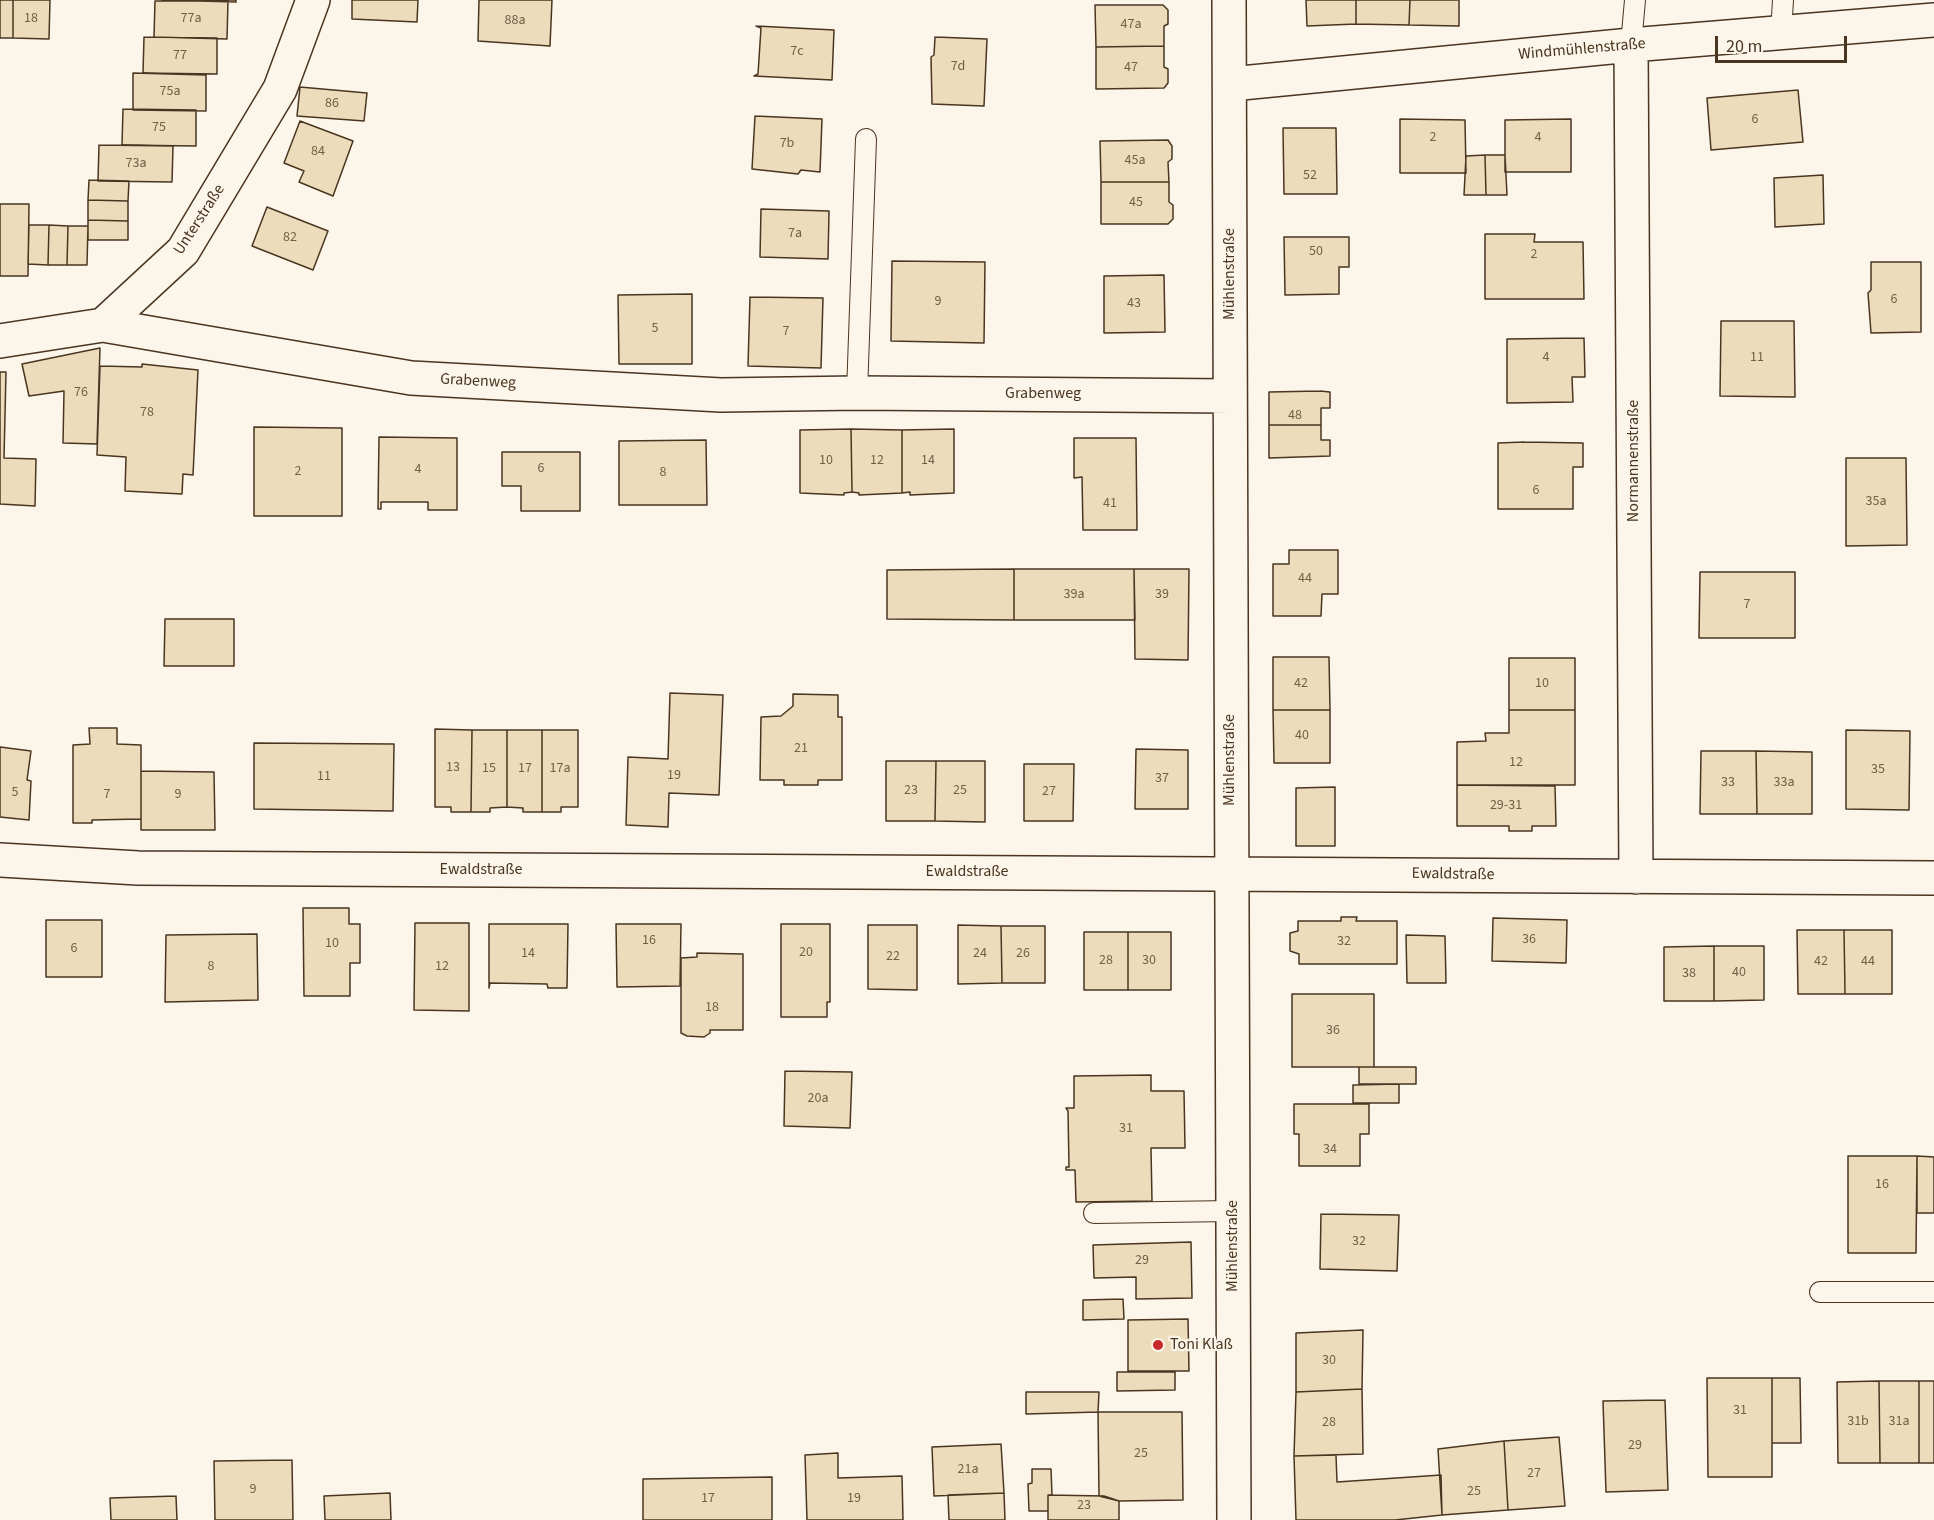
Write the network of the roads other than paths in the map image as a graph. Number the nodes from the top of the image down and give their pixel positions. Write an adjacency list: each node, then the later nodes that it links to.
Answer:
1 (313, 0): 10 (street, Unterstraße)
2 (1229, 0): 8 (street, Mühlenstraße)
3 (1635, 0): 7 (lane)
4 (1783, 0): 6 (lane)
5 (1934, 20): 6 (street, Windmühlenstraße)
6 (1781, 33): 7 (street, Windmühlenstraße)
7 (1631, 45): 8 (street, Windmühlenstraße); 16 (street, Normannenstraße)
8 (1231, 84): 13 (street, Mühlenstraße)
9 (866, 139): 12 (lane)
10 (103, 325): 11 (street); 12 (street, Grabenweg)
11 (0, 341)
12 (856, 393): 13 (street, Grabenweg)
13 (1230, 396): 15 (street, Mühlenstraße)
14 (0, 860): 15 (street, Ewaldstraße)
15 (1230, 873): 16 (street, Ewaldstraße); 18 (street, Mühlenstraße)
16 (1636, 877): 17 (street, Ewaldstraße)
17 (1934, 878)
18 (1232, 1211): 19 (lane); 22 (street, Mühlenstraße)
19 (1094, 1213)
20 (1820, 1292): 21 (lane)
21 (1934, 1292)
22 (1234, 1520)

